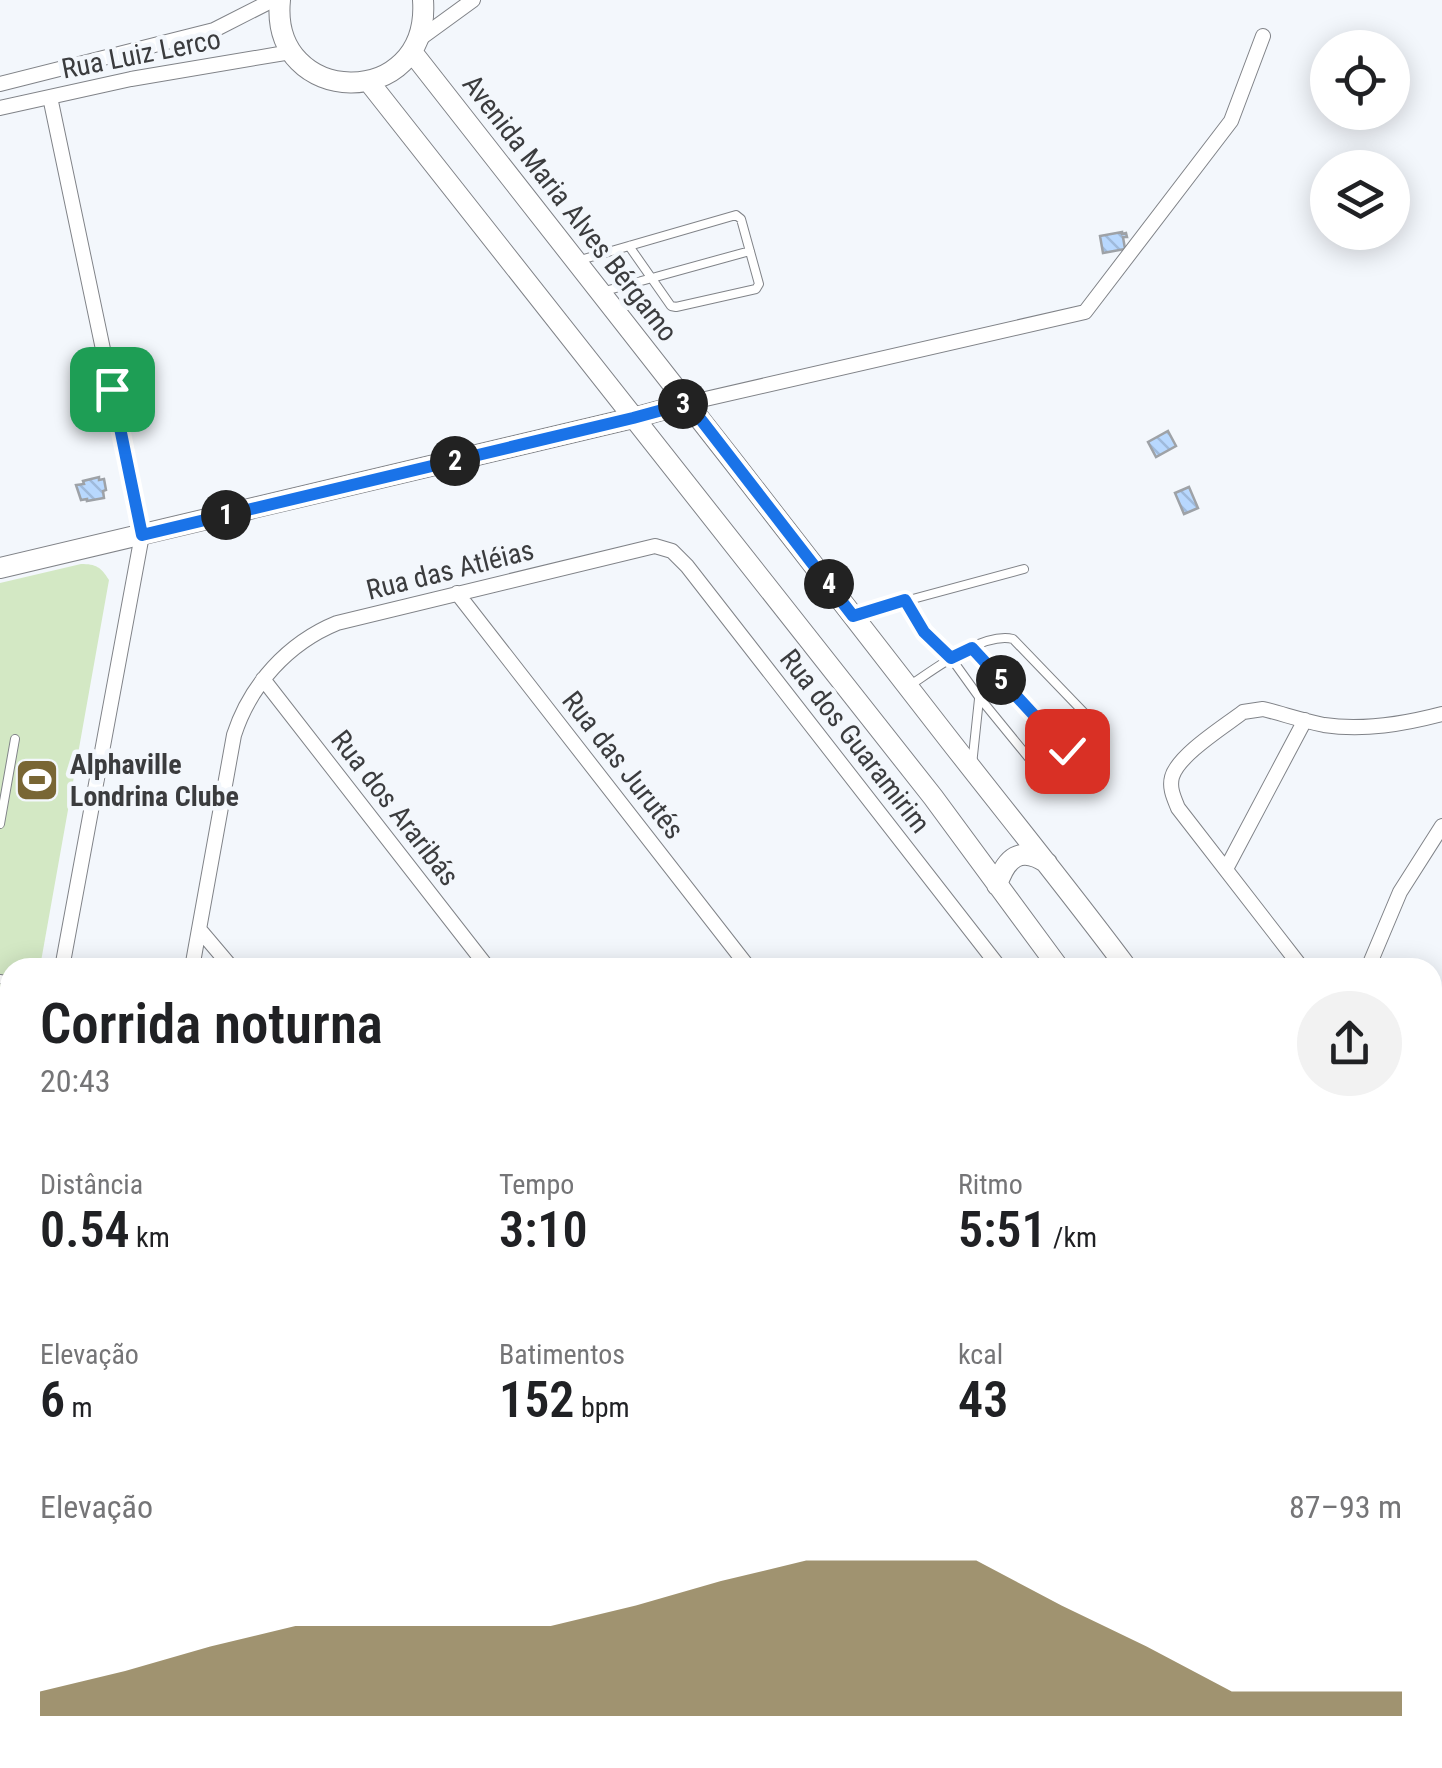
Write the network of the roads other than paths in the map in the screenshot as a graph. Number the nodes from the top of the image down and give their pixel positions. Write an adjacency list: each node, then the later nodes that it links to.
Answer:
1 (276, 0): 6 (street); 8 (street, Rua Luiz Lerco)
2 (423, 0): 5 (street)
3 (474, 0): 5 (street)
4 (1264, 36): 16 (street)
5 (415, 46): 7 (street); 13 (street, Avenida Maria Alves Bérgamo)
6 (291, 52): 7 (street); 9 (street, Rua Luiz Lerco)
7 (370, 82): 17 (street)
8 (0, 84)
9 (50, 97): 10 (street, Rua Luiz Lerco); 18 (street)
10 (0, 108)
11 (629, 246): 12 (lane); 13 (lane); 14 (lane)
12 (750, 251): 14 (lane); 14 (lane)
13 (577, 261): 15 (street, Avenida Maria Alves Bérgamo)
14 (650, 278): 15 (lane)
15 (601, 292): 16 (street, Avenida Maria Alves Bérgamo)
16 (688, 403): 17 (street); 24 (street, Avenida Maria Alves Bérgamo)
17 (633, 418): 18 (street); 39 (street)
18 (142, 535): 20 (street); 41 (street)
19 (667, 548): 22 (street, Rua das Atléias); 46 (street, Rua dos Guaramirim)
20 (0, 568)
21 (1024, 569): 23 (lane)
22 (457, 593): 27 (street, Rua das Atléias); 45 (street, Rua das Jurutés)
23 (905, 600): 24 (lane); 26 (lane)
24 (853, 616): 28 (street, Avenida Maria Alves Bérgamo)
25 (972, 648): 26 (lane); 33 (lane); 33 (lane)
26 (951, 658): 28 (lane); 29 (lane)
27 (262, 680): 40 (street, Rua das Atléias); 44 (street, Rua dos Araribás)
28 (908, 687): 34 (street, Avenida Maria Alves Bérgamo)
29 (979, 697): 33 (lane); 34 (lane)
30 (1440, 718): 31 (street)
31 (1305, 720): 38 (street); 38 (street)
32 (15, 739): 35 (lane)
33 (1067, 751)
34 (972, 769): 37 (street, Avenida Maria Alves Bérgamo)
35 (0, 824)
36 (1442, 826): 50 (street)
37 (1048, 864): 39 (street); 48 (street, Avenida Maria Alves Bérgamo)
38 (1226, 869): 49 (street)
39 (997, 885): 47 (street)
40 (198, 929): 42 (street, Rua das Atléias); 43 (street)
41 (64, 958)
42 (194, 958)
43 (223, 958)
44 (480, 958)
45 (741, 958)
46 (992, 958)
47 (1052, 958)
48 (1118, 958)
49 (1294, 958)
50 (1372, 958)

